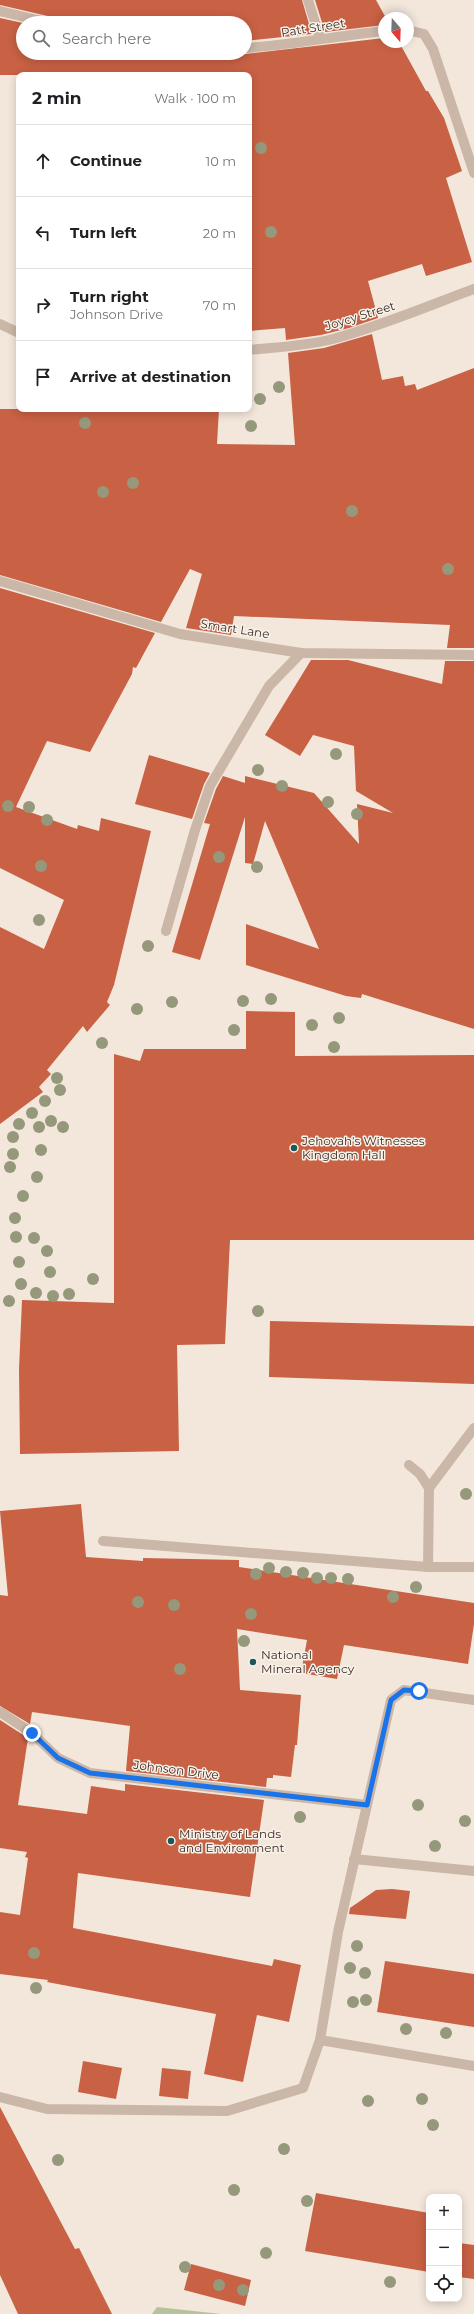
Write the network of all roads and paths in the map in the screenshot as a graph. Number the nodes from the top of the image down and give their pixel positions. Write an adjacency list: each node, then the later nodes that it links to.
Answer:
1 (308, 0): 6 (street)
2 (0, 11): 3 (street)
3 (21, 16)
4 (378, 32): 6 (street, Patt Street)
5 (414, 32): 8 (street)
6 (320, 38): 7 (street, Patt Street)
7 (252, 48)
8 (474, 172)
9 (474, 289): 12 (street, Joycy Street)
10 (0, 324): 11 (street)
11 (16, 332)
12 (252, 350)
13 (0, 581): 14 (street, Smart Lane)
14 (301, 653): 15 (street, Smart Lane); 16 (street)
15 (474, 655)
16 (166, 931)
17 (474, 1428): 19 (street)
18 (409, 1465): 19 (street)
19 (429, 1488): 21 (street)
20 (103, 1541): 21 (street)
21 (428, 1567): 22 (street)
22 (474, 1567)
23 (474, 1700): 25 (street)
24 (0, 1712): 25 (street, Johnson Drive)
25 (367, 1805): 26 (street)
26 (354, 1859): 27 (street); 28 (street)
27 (474, 1871)
28 (320, 2040): 29 (street); 30 (street)
29 (474, 2066)
30 (0, 2097)

